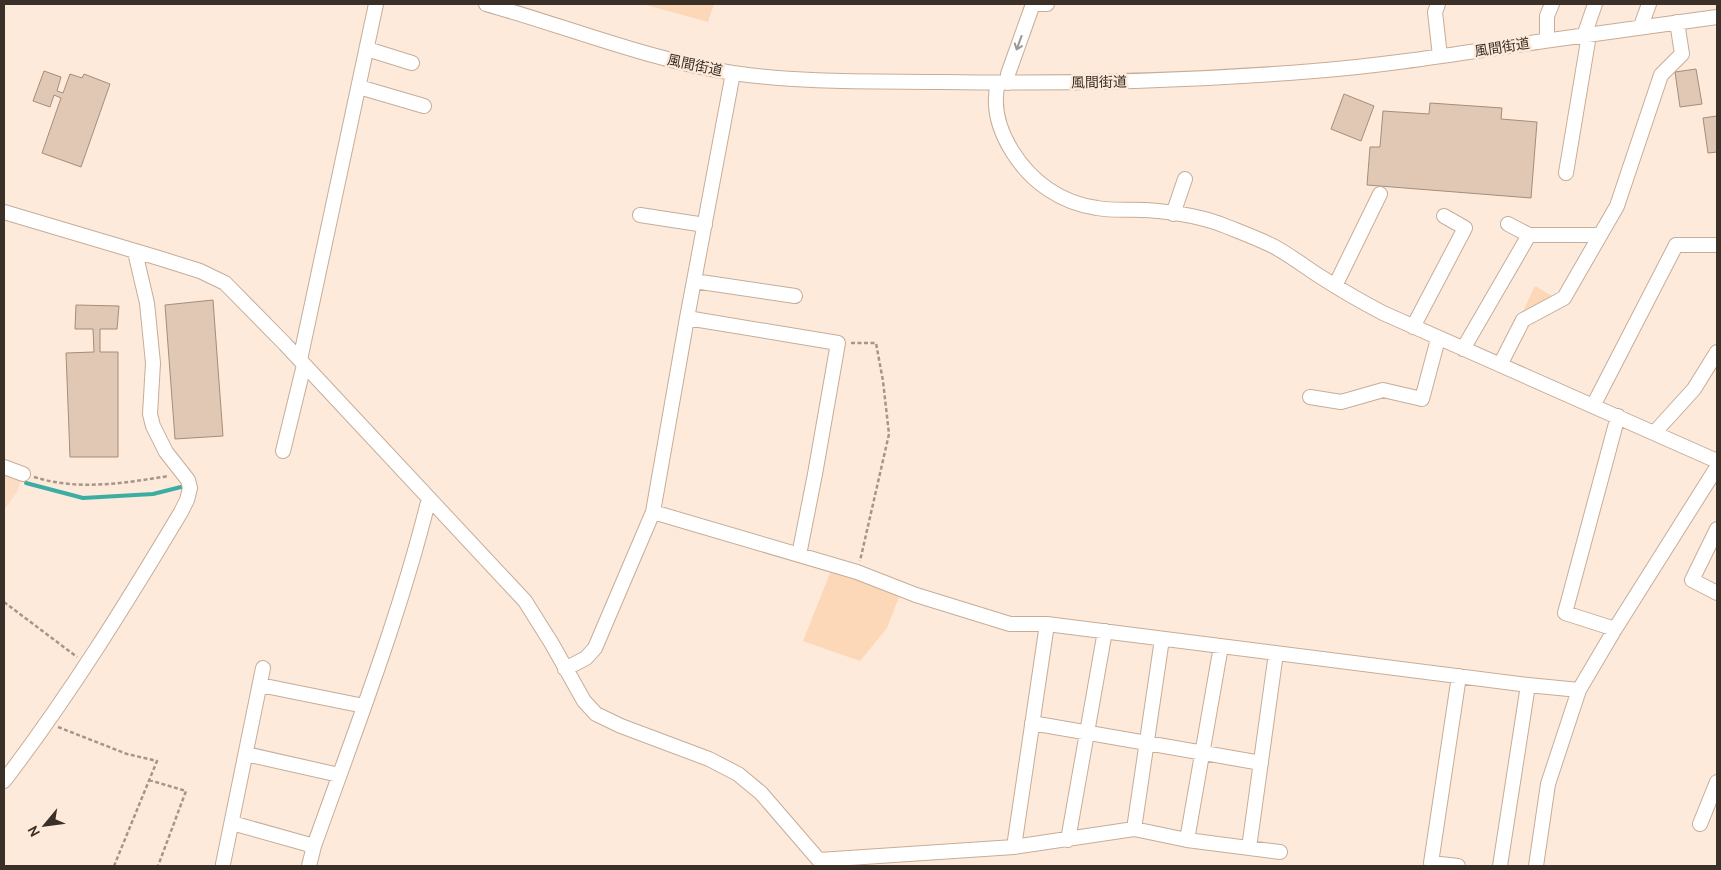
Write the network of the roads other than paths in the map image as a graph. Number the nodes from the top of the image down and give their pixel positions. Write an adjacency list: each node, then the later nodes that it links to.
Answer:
1 (376, 4): 14 (street)
2 (486, 4): 17 (street, 風間街道)
3 (1033, 4): 4 (street); 18 (street, one-way to 18)
4 (1047, 4)
5 (1438, 4): 15 (street)
6 (1552, 4): 13 (street)
7 (1595, 4): 12 (street)
8 (1649, 4): 11 (street)
9 (1717, 16): 10 (street, 風間街道)
10 (1678, 22): 11 (street, 風間街道); 31 (street)
11 (1641, 26): 12 (street, 風間街道)
12 (1586, 36): 13 (street, 風間街道); 21 (street)
13 (1547, 40): 15 (street, 風間街道)
14 (367, 49): 16 (street); 19 (street)
15 (1440, 56): 18 (street, 風間街道)
16 (412, 63)
17 (733, 73): 18 (street, 風間街道); 29 (street)
18 (1003, 83): 26 (street)
19 (359, 87): 20 (street); 42 (street)
20 (424, 106)
21 (1566, 173)
22 (1184, 179): 26 (street)
23 (1380, 194): 35 (street)
24 (4, 212): 33 (street)
25 (640, 214): 29 (street)
26 (1173, 214): 35 (street)
27 (1444, 216): 38 (street)
28 (1508, 224): 30 (street)
29 (705, 225): 34 (street)
30 (1528, 235): 31 (street); 40 (street)
31 (1600, 236): 43 (street)
32 (1717, 245): 45 (street)
33 (135, 252): 42 (street); 77 (street)
34 (694, 281): 36 (street); 37 (street)
35 (1335, 286): 38 (street)
36 (795, 296)
37 (687, 318): 54 (street); 56 (street)
38 (1413, 327): 39 (street)
39 (1438, 339): 40 (street); 44 (street)
40 (1463, 349): 43 (street)
41 (1717, 352): 47 (street)
42 (302, 362): 48 (street); 53 (street)
43 (1500, 365): 45 (street)
44 (1310, 397)
45 (1593, 406): 46 (street)
46 (1618, 416): 47 (street); 59 (street)
47 (1655, 432): 49 (street)
48 (283, 450)
49 (1717, 460)
50 (4, 467): 52 (street)
51 (1717, 467): 59 (street)
52 (23, 474)
53 (429, 498): 65 (street); 70 (street)
54 (652, 512): 56 (street); 65 (street)
55 (1717, 529): 57 (street)
56 (799, 555): 58 (street)
57 (1717, 593)
58 (1047, 624): 60 (street); 71 (street)
59 (1615, 629): 69 (street)
60 (1105, 631): 61 (street); 72 (street)
61 (1162, 639): 62 (street); 73 (street)
62 (1221, 646): 63 (street); 74 (street)
63 (1276, 653): 66 (street); 76 (street)
64 (263, 668): 68 (street)
65 (565, 669): 89 (street)
66 (1459, 676): 67 (street); 92 (street)
67 (1528, 684): 69 (street); 93 (street)
68 (260, 685): 70 (street); 75 (street)
69 (1579, 690): 94 (street)
70 (364, 706): 78 (street)
71 (1032, 723): 72 (street); 86 (street)
72 (1087, 732): 73 (street); 83 (street)
73 (1147, 743): 74 (street); 82 (street)
74 (1202, 753): 76 (street); 84 (street)
75 (246, 754): 78 (street); 80 (street)
76 (1261, 763): 87 (street)
77 (6, 773)
78 (339, 775): 85 (street)
79 (1717, 782): 81 (street)
80 (232, 823): 85 (street); 90 (street)
81 (1700, 824)
82 (1134, 829): 83 (street); 84 (street)
83 (1068, 840): 86 (street)
84 (1187, 840): 87 (street)
85 (314, 846): 91 (street)
86 (1014, 847): 89 (street)
87 (1249, 848): 88 (street)
88 (1280, 852)
89 (822, 863)
90 (223, 864)
91 (309, 866)
92 (1458, 866)
93 (1500, 866)
94 (1536, 866)

